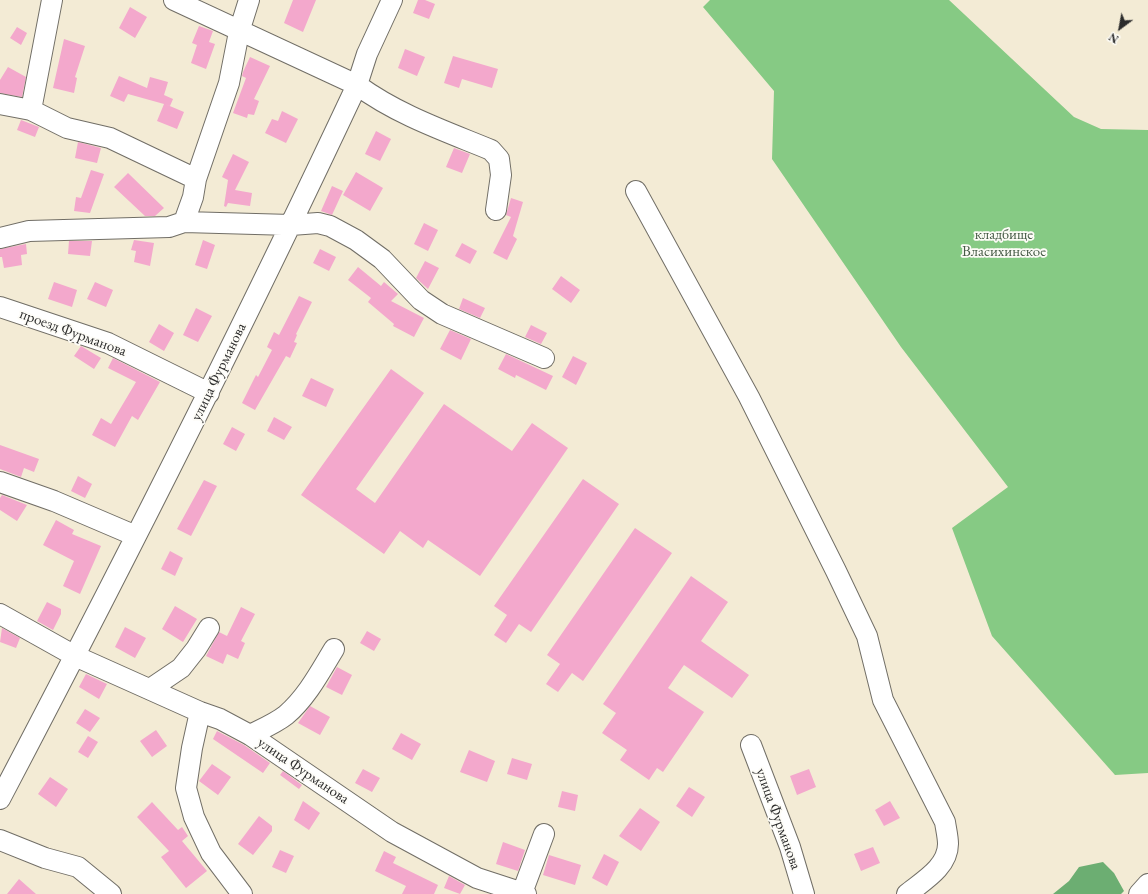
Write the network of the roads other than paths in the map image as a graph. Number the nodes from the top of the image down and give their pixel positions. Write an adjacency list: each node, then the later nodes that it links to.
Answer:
1 (52, 0): 8 (street)
2 (174, 0): 5 (street)
3 (249, 0): 5 (street)
4 (392, 0): 6 (street, улица Фурманова)
5 (239, 32): 6 (street); 9 (street)
6 (357, 85): 11 (street); 13 (street, улица Фурманова)
7 (0, 104): 8 (street)
8 (31, 110): 9 (street)
9 (196, 178): 12 (street)
10 (636, 191): 36 (street)
11 (496, 210)
12 (184, 222): 13 (street); 14 (street)
13 (292, 225): 16 (street); 17 (street, улица Фурманова)
14 (0, 238)
15 (0, 307): 17 (street, проезд Фурманова)
16 (544, 358)
17 (209, 393): 19 (street, улица Фурманова)
18 (0, 482): 19 (street)
19 (136, 536): 23 (street, улица Фурманова)
20 (0, 614): 23 (street)
21 (209, 628): 24 (street)
22 (334, 649): 26 (street)
23 (75, 656): 24 (street, улица Фурманова); 28 (street, улица Фурманова)
24 (150, 689): 25 (street, улица Фурманова)
25 (200, 712): 26 (street, улица Фурманова); 34 (street)
26 (250, 735): 32 (street, улица Фурманова)
27 (751, 745): 35 (street, улица Фурманова)
28 (0, 799)
29 (544, 834): 32 (street)
30 (0, 840): 33 (street)
31 (1148, 884): 37 (street)
32 (524, 893)
33 (111, 894)
34 (242, 894)
35 (804, 894)
36 (908, 894)
37 (1140, 894)

